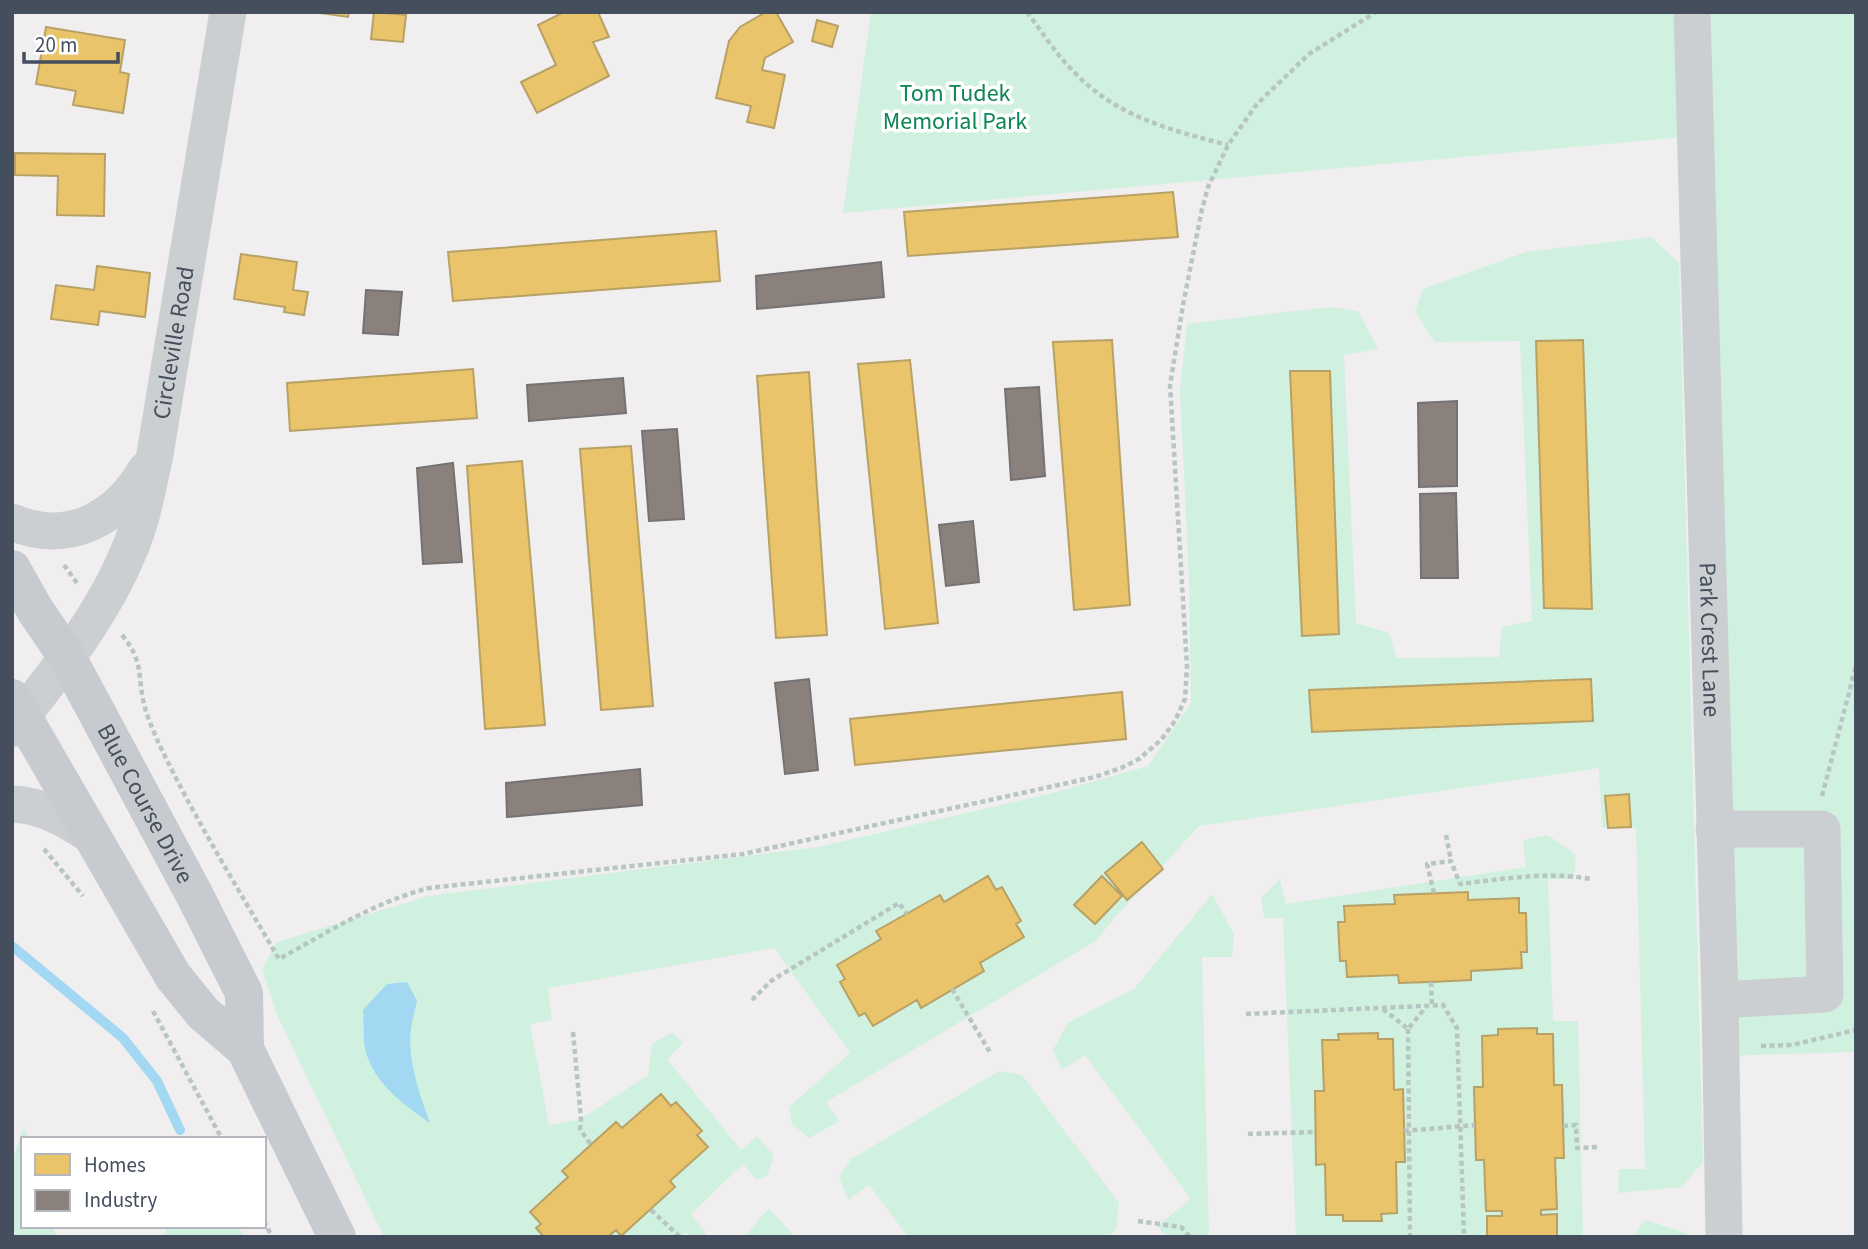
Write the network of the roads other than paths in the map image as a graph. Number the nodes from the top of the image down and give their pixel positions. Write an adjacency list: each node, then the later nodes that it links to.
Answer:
1 (228, 12): 3 (street, Circleville Road)
2 (1692, 28): 9 (street, Park Crest Lane)
3 (155, 454): 4 (street); 6 (street, Circleville Road)
4 (12, 522)
5 (12, 569): 6 (main road, Blue Course Drive)
6 (67, 657): 7 (street, Circleville Road); 13 (main road, Blue Course Drive)
7 (16, 714): 10 (main road, Blue Course Drive)
8 (12, 804): 10 (street)
9 (1714, 829): 11 (street); 12 (street, Park Crest Lane)
10 (92, 836): 13 (main road, Blue Course Drive)
11 (1840, 995): 12 (street)
12 (1720, 1000): 15 (street, Park Crest Lane)
13 (246, 1049): 14 (main road, Blue Course Drive)
14 (337, 1237)
15 (1724, 1237)

